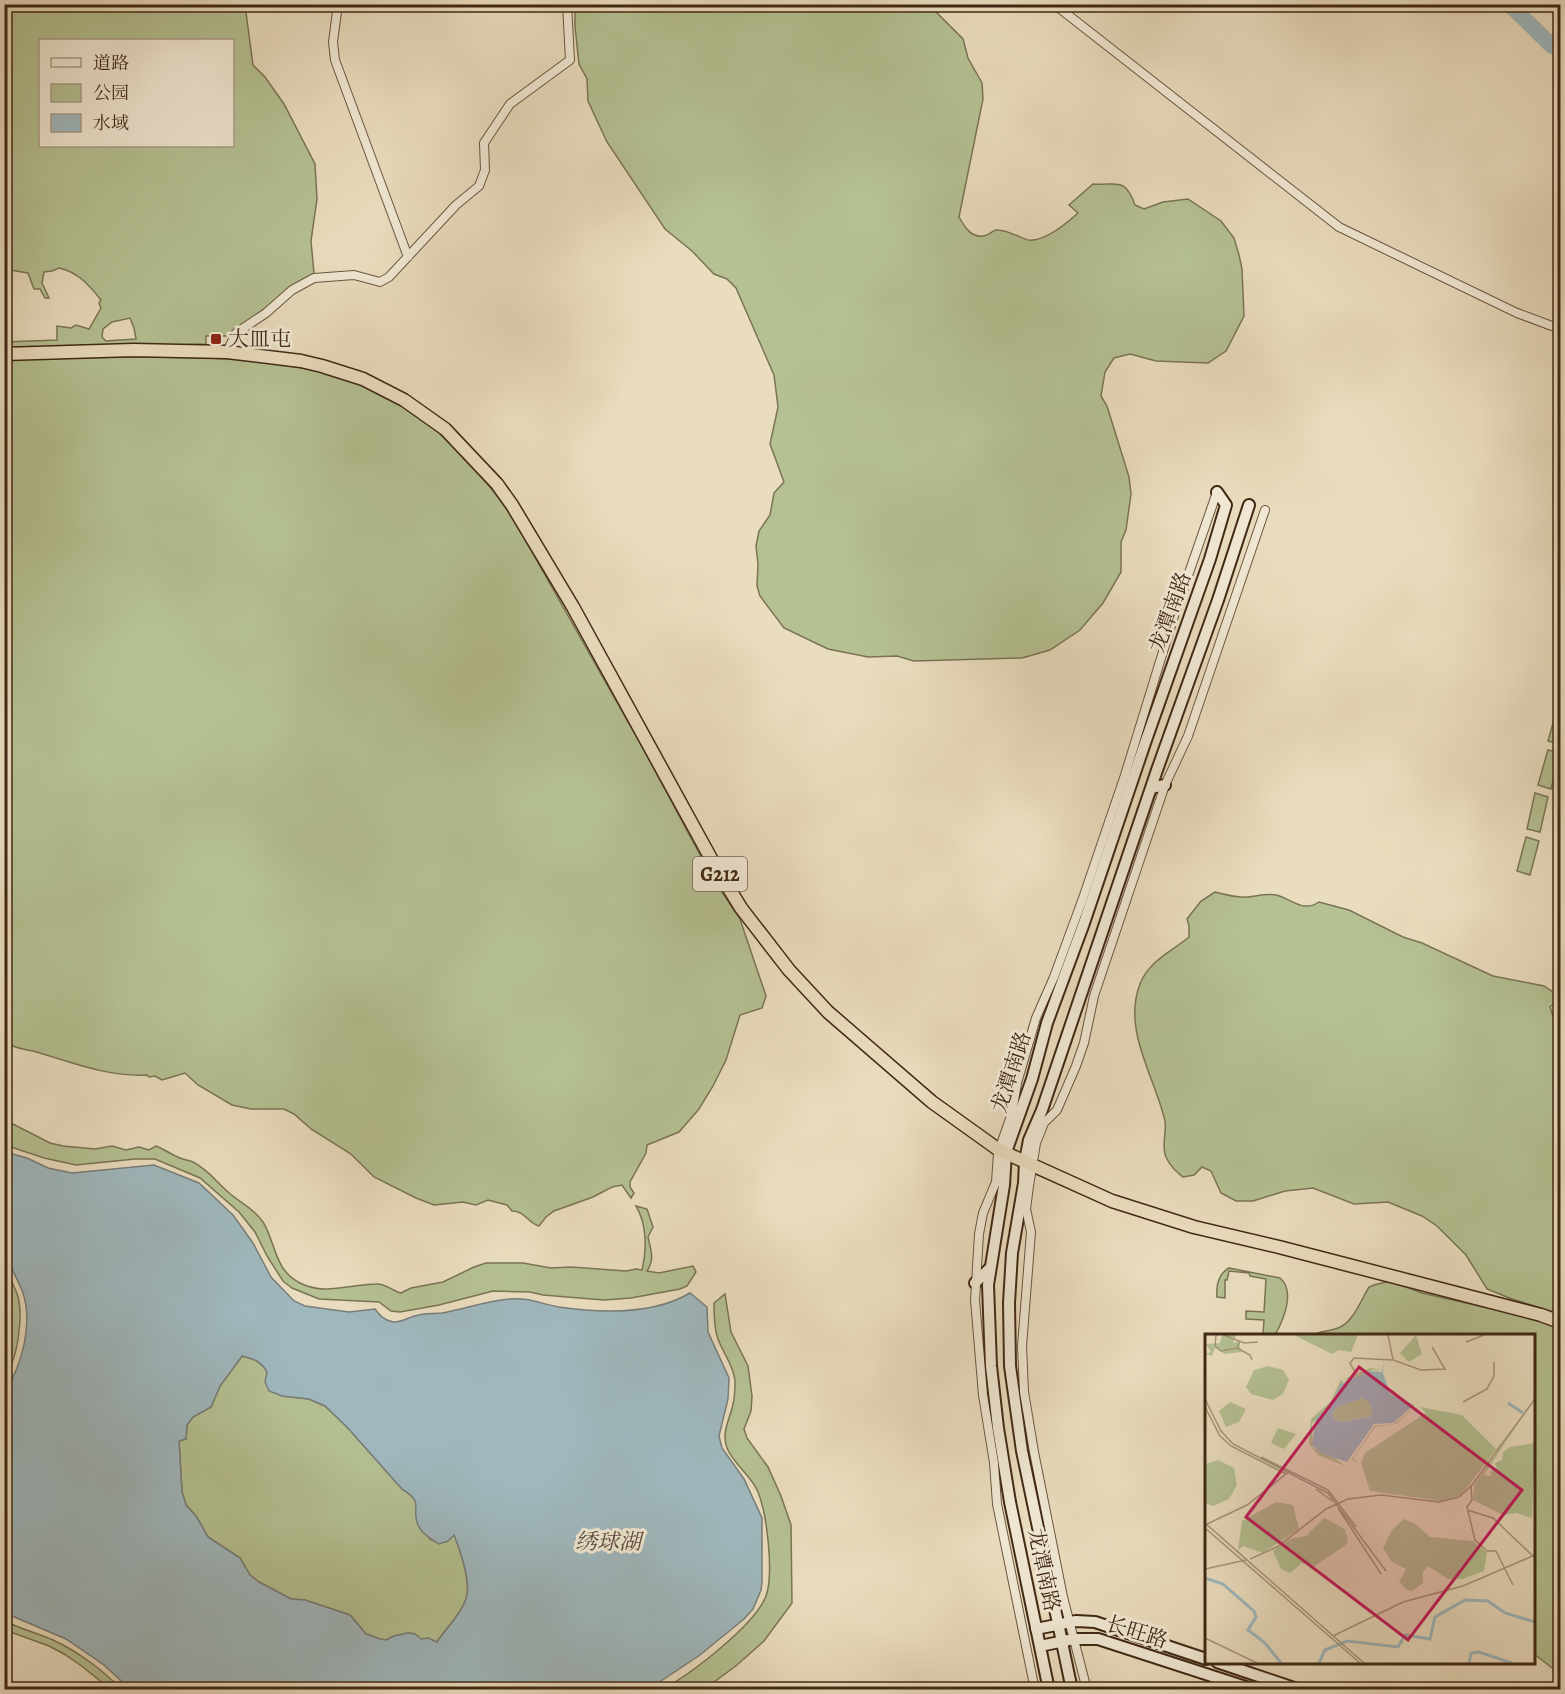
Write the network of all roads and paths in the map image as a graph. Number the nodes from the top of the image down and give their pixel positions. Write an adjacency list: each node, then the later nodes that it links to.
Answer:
1 (338, 4): 4 (street)
2 (567, 4): 4 (street)
3 (1054, 4): 5 (street)
4 (408, 257): 6 (street)
5 (1560, 329)
6 (227, 351): 7 (highway, G212); 15 (highway, G212)
7 (4, 354)
8 (1217, 492): 13 (main road, 龙潭南路); 15 (street)
9 (1249, 505): 12 (main road, 龙潭南路)
10 (1265, 510): 11 (street)
11 (1165, 785): 12 (main road); 16 (street)
12 (1151, 788): 14 (main road, 龙潭南路)
13 (1032, 1079): 14 (main road); 15 (main road, 龙潭南路)
14 (1050, 1084): 16 (main road, 龙潭南路)
15 (1003, 1151): 16 (highway, G212); 17 (main road, 龙潭南路); 20 (street)
16 (1029, 1163): 18 (main road, 龙潭南路); 21 (highway, G212); 22 (street)
17 (994, 1238): 18 (main road); 19 (main road, 龙潭南路)
18 (1014, 1241): 22 (main road, 龙潭南路)
19 (990, 1268): 20 (main road); 23 (main road, 龙潭南路)
20 (975, 1283): 29 (street)
21 (1560, 1322)
22 (1064, 1623): 23 (main road, 长旺路); 24 (street); 25 (main road, 龙潭南路); 27 (main road, 长旺路)
23 (1036, 1629): 26 (main road, 龙潭南路)
24 (1074, 1639): 25 (main road, 长旺路); 32 (street); 33 (main road, 长旺路)
25 (1061, 1641): 26 (main road, 长旺路); 31 (main road, 龙潭南路)
26 (1040, 1647): 30 (main road, 龙潭南路)
27 (1205, 1659)
28 (1223, 1664): 34 (main road)
29 (1035, 1689)
30 (1049, 1689)
31 (1072, 1689)
32 (1087, 1689)
33 (1255, 1689)
34 (1300, 1689)

